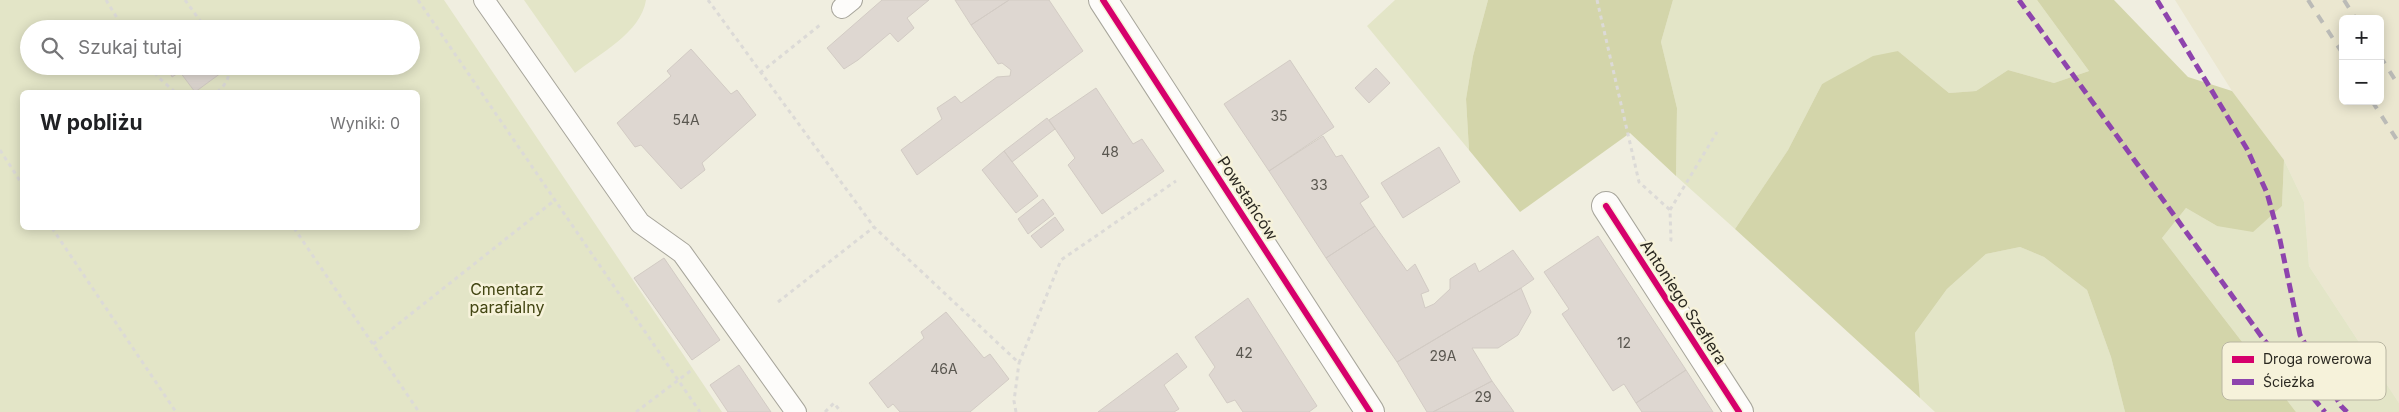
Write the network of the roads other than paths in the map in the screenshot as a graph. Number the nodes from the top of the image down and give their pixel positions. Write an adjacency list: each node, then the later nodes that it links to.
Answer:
1 (484, 0): 4 (lane)
2 (1102, 0): 5 (street, Powstańców)
3 (1606, 206): 6 (street, Antoniego Szeflera)
4 (796, 412)
5 (1370, 412)
6 (1739, 412)

